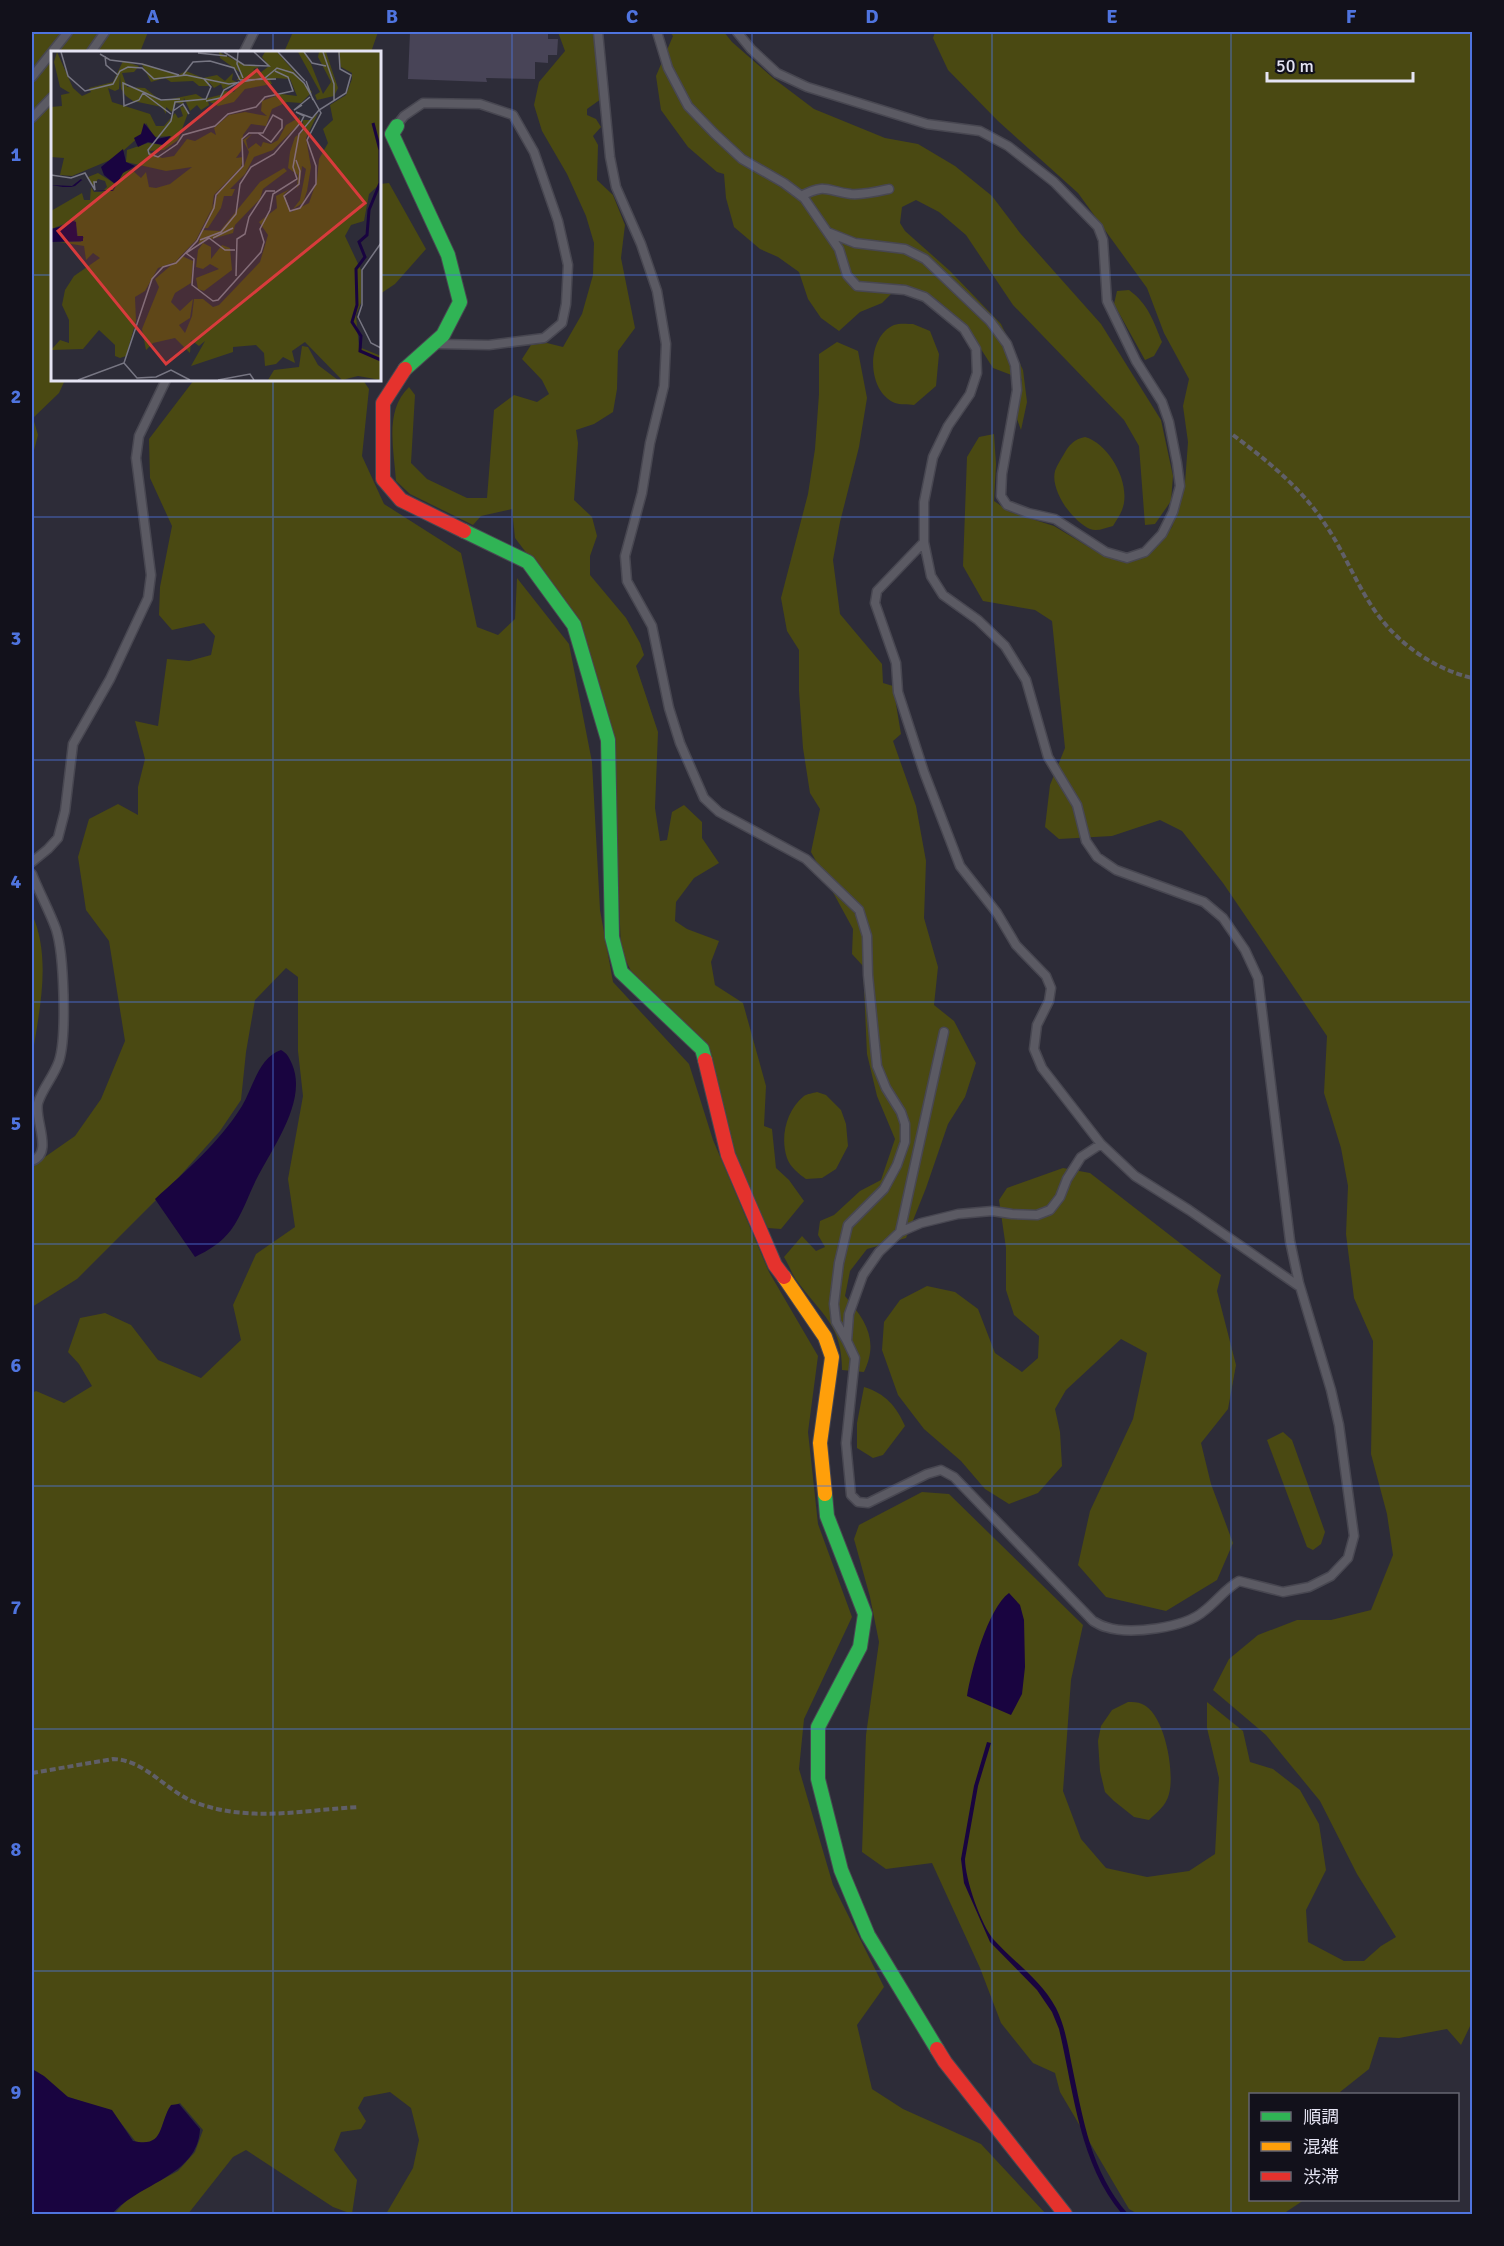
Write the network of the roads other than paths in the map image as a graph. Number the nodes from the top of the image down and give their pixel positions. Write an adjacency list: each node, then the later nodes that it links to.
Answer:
1 (68, 32): 7 (lane)
2 (105, 32): 8 (lane)
3 (254, 32): 9 (lane)
4 (598, 32): 30 (lane)
5 (657, 32): 16 (lane)
6 (736, 32): 18 (lane)
7 (53, 51)
8 (92, 51)
9 (244, 51)
10 (51, 53): 11 (lane)
11 (32, 77)
12 (51, 97): 13 (lane)
13 (32, 118)
14 (397, 126): 20 (street); 20 (lane)
15 (889, 189): 16 (lane)
16 (801, 196): 17 (lane)
17 (827, 231): 18 (lane); 19 (lane)
18 (855, 243): 19 (lane)
19 (843, 262): 22 (lane)
20 (433, 344): 31 (street)
21 (166, 381): 23 (lane)
22 (924, 542): 26 (lane); 29 (lane)
23 (32, 862)
24 (32, 874): 27 (lane)
25 (945, 1032): 28 (lane)
26 (1101, 1144): 28 (lane); 29 (lane)
27 (32, 1161)
28 (900, 1232): 30 (lane)
29 (1300, 1287): 30 (lane)
30 (847, 1341)
31 (1065, 2214)

